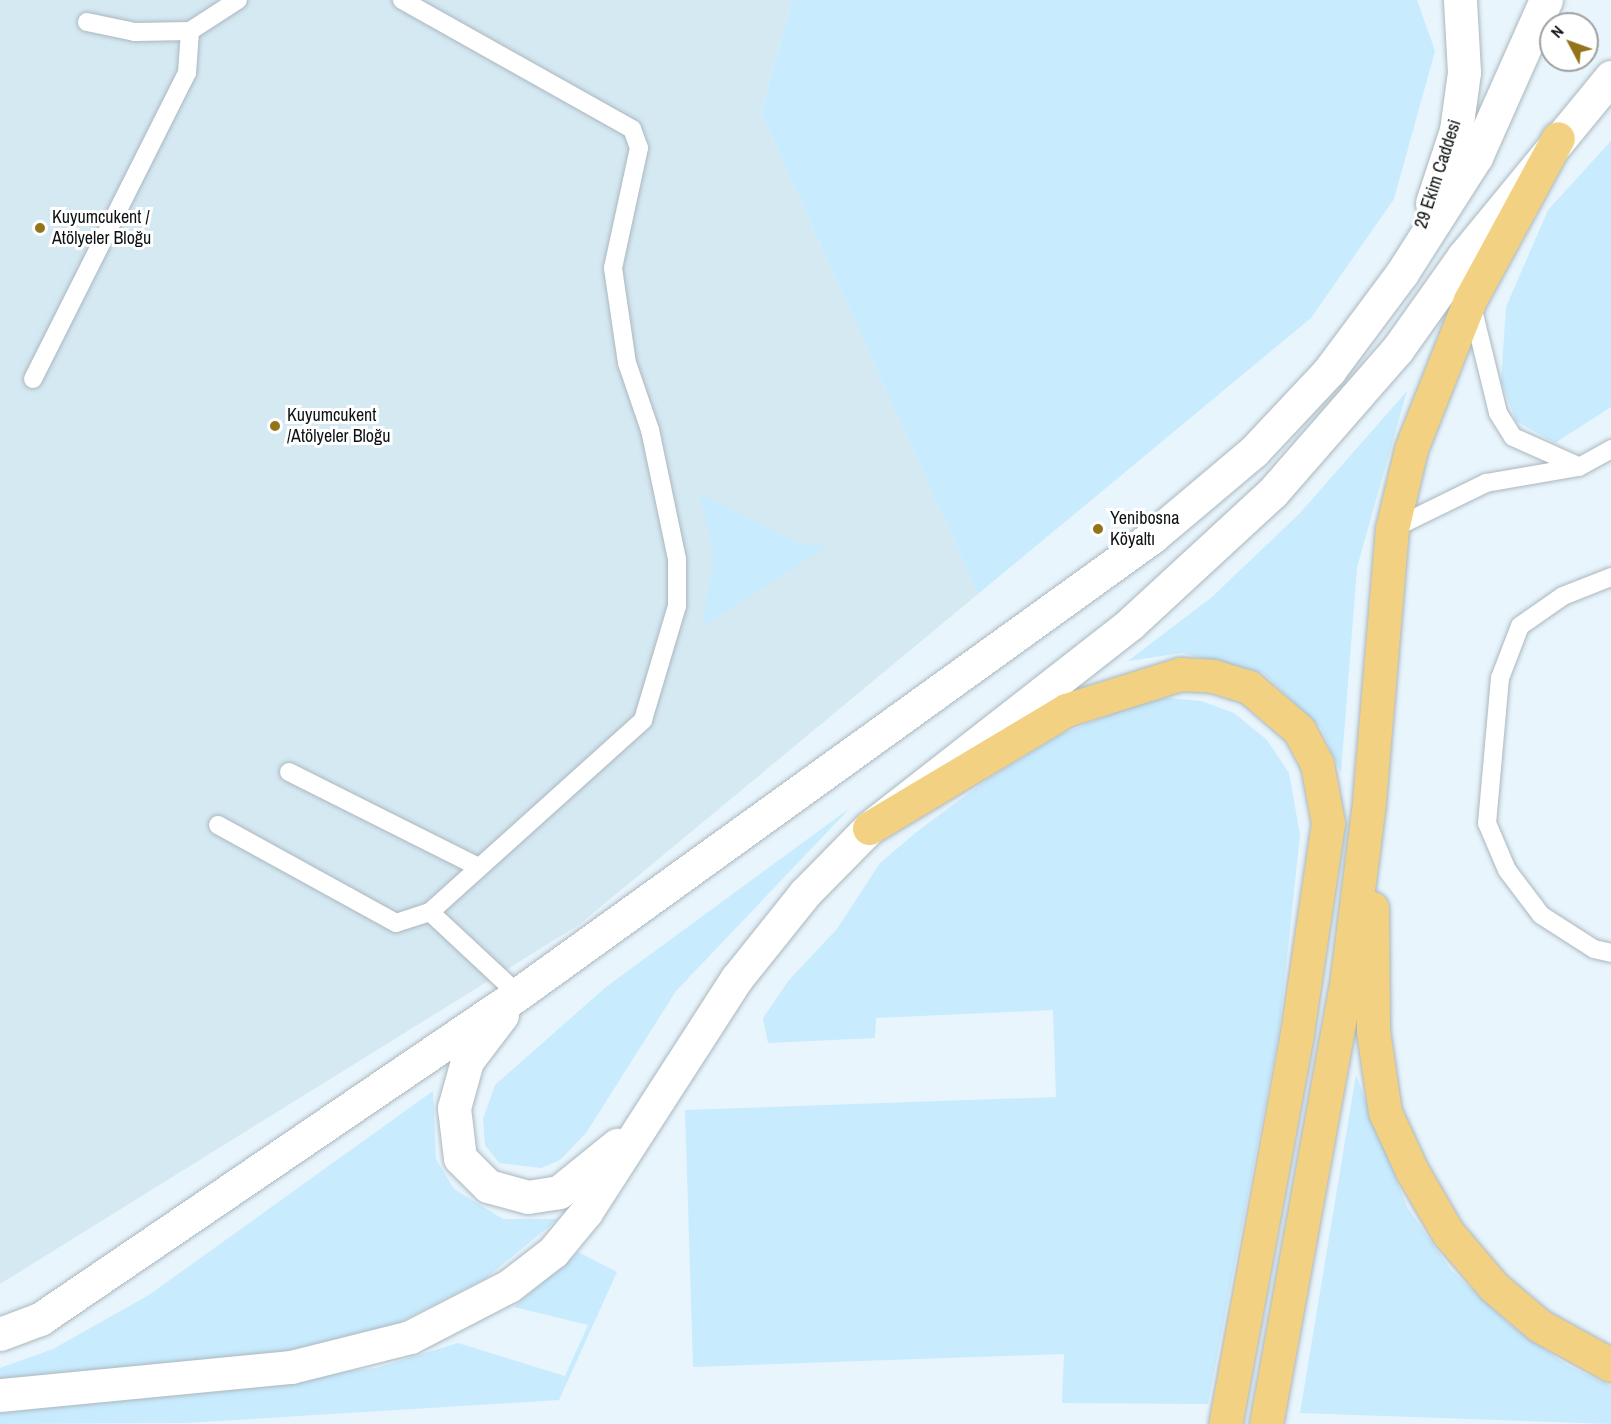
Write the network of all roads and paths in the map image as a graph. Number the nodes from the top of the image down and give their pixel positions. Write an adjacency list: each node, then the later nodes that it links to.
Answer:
1 (238, 0): 6 (lane)
2 (402, 0): 20 (lane)
3 (1460, 0): 9 (main road, 29 Ekim Caddesi)
4 (1546, 0): 9 (main road)
5 (87, 22): 6 (lane)
6 (190, 31): 11 (lane)
7 (1611, 77): 8 (main road)
8 (1558, 138): 10 (highway); 19 (main road)
9 (1402, 273): 23 (main road)
10 (1470, 300): 13 (lane); 14 (highway)
11 (33, 379)
12 (1611, 448): 13 (lane)
13 (1579, 467): 14 (lane)
14 (1392, 529): 17 (highway)
15 (1611, 577): 22 (lane)
16 (289, 772): 20 (lane)
17 (1369, 802): 26 (highway); 29 (highway)
18 (218, 825): 21 (lane)
19 (869, 828): 24 (main road); 28 (highway)
20 (480, 867): 21 (lane)
21 (430, 912): 23 (lane)
22 (1611, 953)
23 (518, 994): 24 (main road); 25 (main road)
24 (633, 1132): 27 (main road)
25 (0, 1334)
26 (1611, 1365)
27 (0, 1395)
28 (1225, 1424)
29 (1266, 1424)

